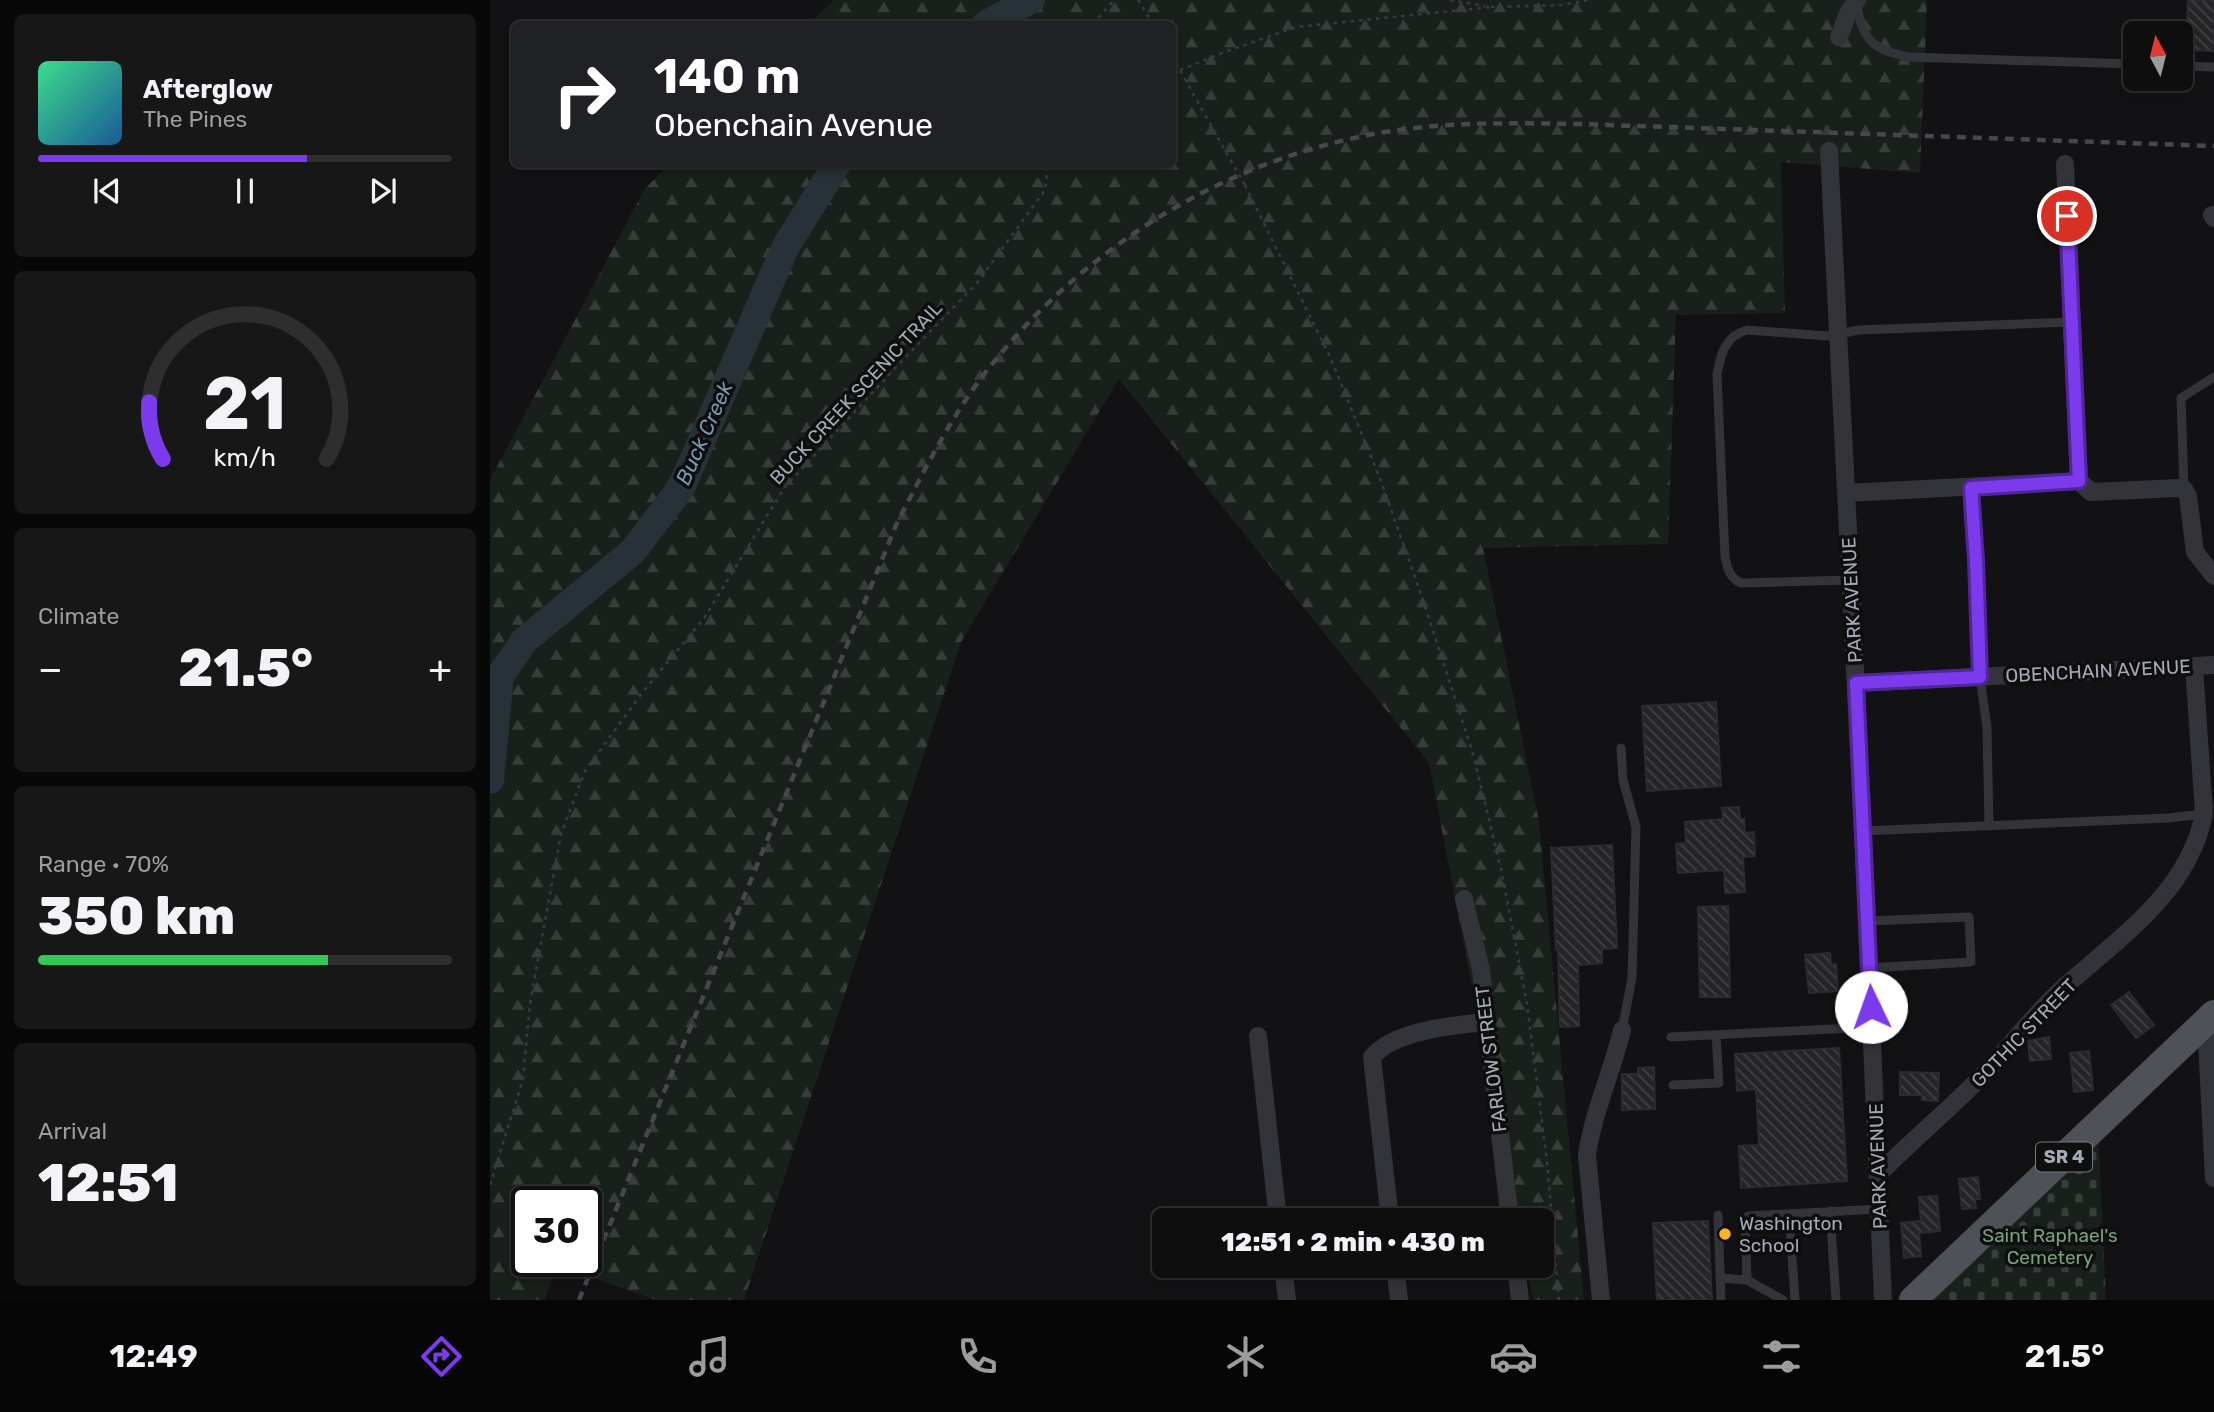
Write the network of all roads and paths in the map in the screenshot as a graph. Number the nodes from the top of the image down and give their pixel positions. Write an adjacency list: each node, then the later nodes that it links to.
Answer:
1 (1114, 0): 7 (path)
2 (1138, 0): 8 (path)
3 (1450, 0): 6 (path)
4 (1588, 0): 6 (path)
5 (1856, 1): 9 (street); 11 (lane)
6 (1490, 7): 14 (path)
7 (1096, 21)
8 (1151, 21)
9 (1839, 37)
10 (1176, 62): 14 (path)
11 (2123, 64)
12 (2193, 66): 13 (lane)
13 (2214, 67)
14 (1181, 70): 65 (path, bridge)
15 (1829, 151): 19 (street, PARK AVENUE)
16 (2065, 164): 18 (street)
17 (1048, 168): 49 (path, BUCK CREEK SCENIC TRAIL)
18 (2072, 322): 19 (lane); 21 (street)
19 (1839, 333): 24 (street, PARK AVENUE); 26 (lane)
20 (2214, 377): 23 (lane)
21 (2079, 481): 22 (street); 23 (street)
22 (1971, 488): 24 (street); 29 (lane)
23 (2184, 489): 25 (street)
24 (1847, 493): 26 (street, PARK AVENUE)
25 (2210, 564)
26 (1851, 580): 30 (street, PARK AVENUE)
27 (2194, 666): 28 (street, OBENCHAIN AVENUE); 29 (street, OBENCHAIN AVENUE); 33 (street, GOTHIC STREET)
28 (2214, 666)
29 (1980, 677): 30 (street, OBENCHAIN AVENUE); 34 (lane)
30 (1856, 683): 35 (street, PARK AVENUE)
31 (1621, 748): 42 (lane)
32 (2214, 786): 33 (street, GOTHIC STREET)
33 (2204, 814): 34 (lane); 47 (street, GOTHIC STREET)
34 (1989, 826): 35 (lane)
35 (1863, 831): 37 (street, PARK AVENUE)
36 (1464, 900): 40 (street, FARLOW STREET)
37 (1867, 921): 38 (street, PARK AVENUE); 38 (lane)
38 (1869, 968): 41 (street, PARK AVENUE)
39 (2210, 1018): 48 (street); 72 (main road, SR 4)
40 (1488, 1022): 51 (street); 52 (street, FARLOW STREET)
41 (1872, 1027): 43 (lane); 47 (street, PARK AVENUE)
42 (1622, 1030): 66 (street)
43 (1716, 1035): 45 (lane); 46 (lane)
44 (1258, 1037): 50 (street)
45 (1671, 1037)
46 (1673, 1085)
47 (1878, 1175): 53 (street, PARK AVENUE)
48 (2214, 1178)
49 (490, 1185)
50 (1277, 1208)
51 (1389, 1208)
52 (1509, 1208)
53 (1879, 1209): 54 (lane); 71 (street, PARK AVENUE)
54 (1830, 1211): 55 (lane); 70 (lane)
55 (1789, 1214): 61 (lane); 69 (lane)
56 (1718, 1215): 60 (lane)
57 (1284, 1278): 62 (street)
58 (1396, 1278): 63 (street)
59 (1517, 1278): 64 (street)
60 (1720, 1278): 61 (lane); 67 (lane)
61 (1747, 1280): 68 (lane)
62 (1287, 1300)
63 (1399, 1300)
64 (1520, 1300)
65 (1559, 1300)
66 (1601, 1300)
67 (1721, 1300)
68 (1783, 1300)
69 (1795, 1300)
70 (1836, 1300)
71 (1883, 1300)
72 (1913, 1300)

